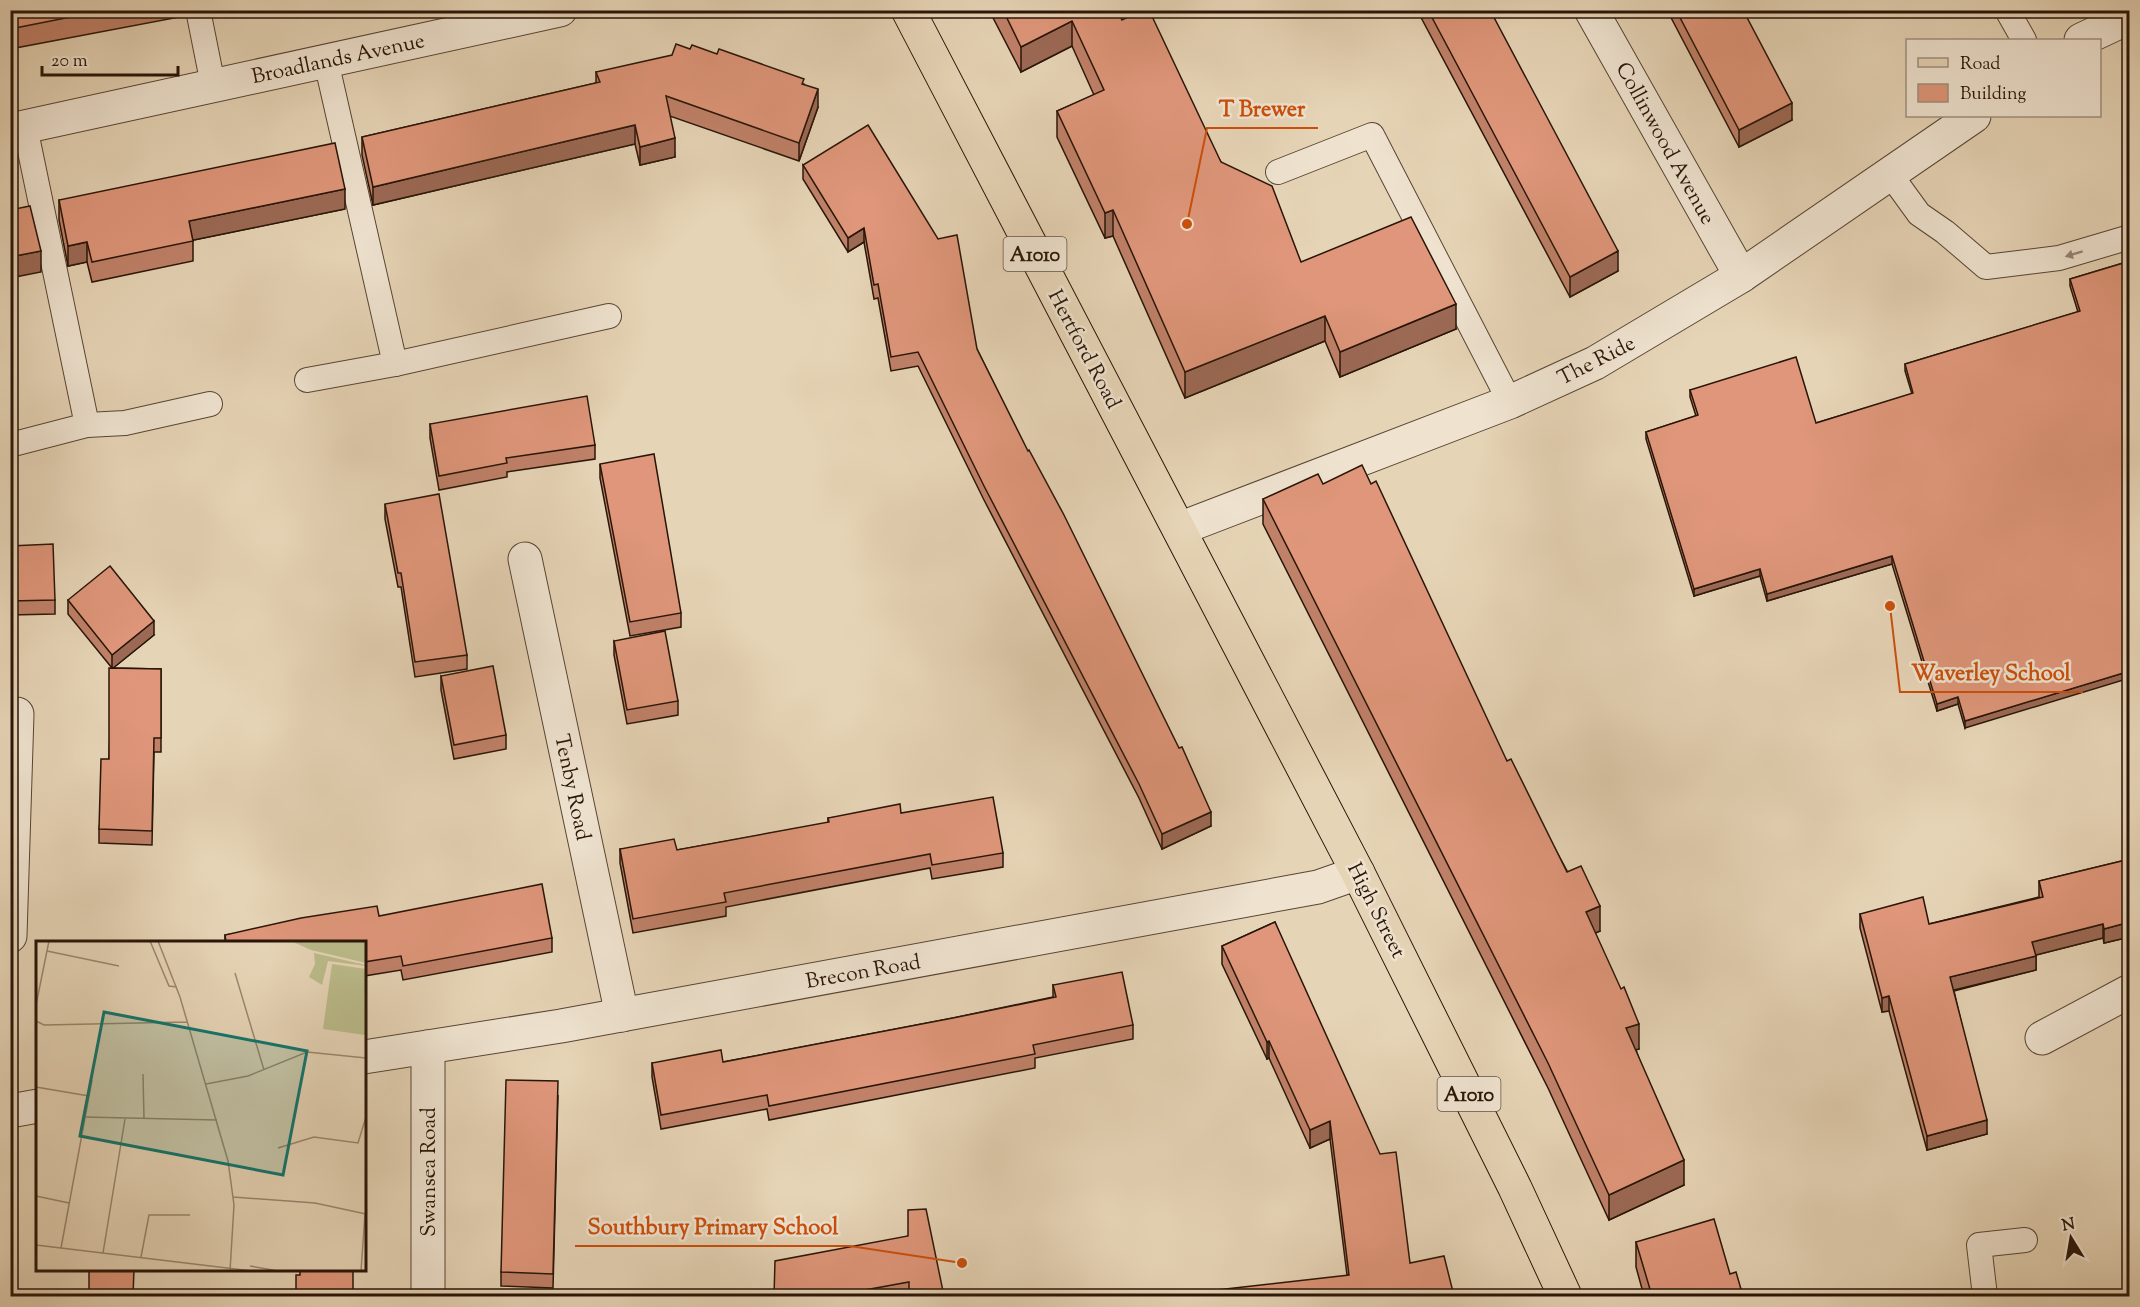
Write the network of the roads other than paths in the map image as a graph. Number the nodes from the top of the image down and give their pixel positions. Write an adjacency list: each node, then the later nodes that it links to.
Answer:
1 (198, 10): 10 (lane)
2 (908, 10): 24 (main road, Hertford Road / A1010)
3 (1591, 10): 16 (street, Collinwood Avenue)
4 (2007, 10): 7 (lane)
5 (553, 11): 9 (street, Broadlands Avenue)
6 (2130, 17): 8 (street)
7 (2023, 39)
8 (2083, 39)
9 (326, 61): 10 (street, Broadlands Avenue); 18 (lane)
10 (213, 85): 12 (street, Broadlands Avenue)
11 (1973, 117): 14 (street, The Ride)
12 (18, 128): 22 (lane)
13 (1278, 172): 20 (lane)
14 (1890, 174): 15 (lane, one-way to 14); 16 (street, The Ride)
15 (2130, 237)
16 (1741, 276): 20 (street, The Ride)
17 (609, 316): 18 (lane)
18 (394, 364): 19 (lane)
19 (308, 380)
20 (1510, 402): 24 (street, The Ride)
21 (210, 404): 22 (lane)
22 (87, 424): 23 (lane)
23 (10, 446)
24 (1179, 529): 27 (main road, High Street / A1010)
25 (525, 559): 31 (street, Tenby Road)
26 (17, 714): 28 (street)
27 (1358, 873): 31 (street, Brecon Road); 39 (main road, High Street / A1010)
28 (11, 887): 29 (street)
29 (10, 936)
30 (2130, 991): 32 (street)
31 (622, 1015): 33 (street, Brecon Road)
32 (2042, 1038)
33 (428, 1047): 34 (street, Brecon Road); 38 (street, Swansea Road)
34 (366, 1057)
35 (36, 1106): 36 (street)
36 (10, 1111)
37 (2025, 1240): 40 (lane)
38 (428, 1296)
39 (1565, 1296)
40 (1985, 1296)

